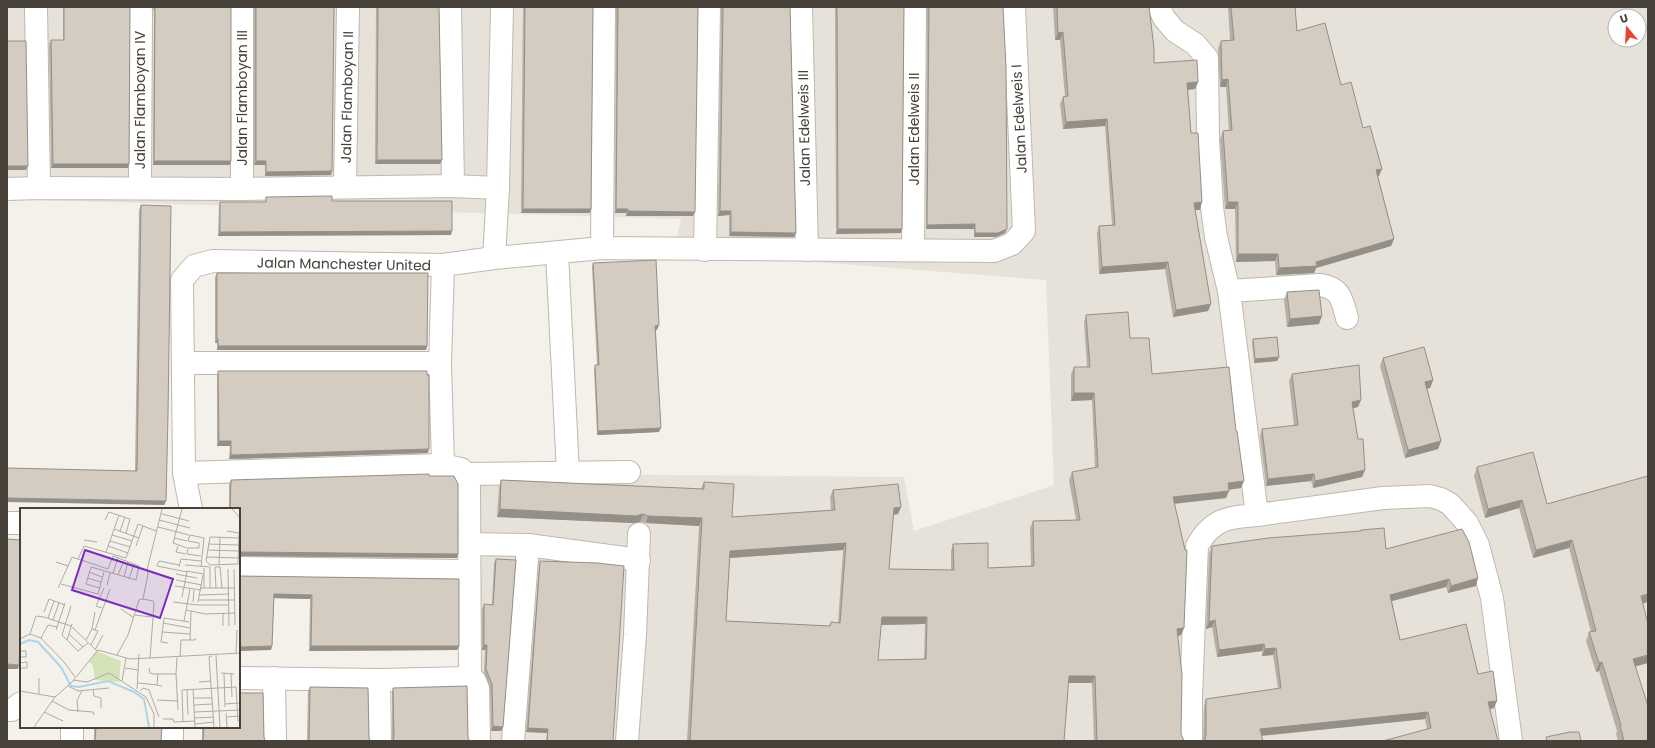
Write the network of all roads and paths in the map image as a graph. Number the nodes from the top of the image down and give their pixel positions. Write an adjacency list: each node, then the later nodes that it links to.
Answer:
1 (36, 7): 15 (street)
2 (242, 7): 19 (street, Jalan Flamboyan III)
3 (348, 7): 14 (street, Jalan Flamboyan II)
4 (450, 7): 13 (street)
5 (502, 7): 17 (street)
6 (604, 7): 21 (street)
7 (709, 7): 22 (street)
8 (801, 7): 23 (street, Jalan Edelweis III)
9 (915, 7): 24 (street, Jalan Edelweis II)
10 (1014, 7): 20 (street, Jalan Edelweis I)
11 (1159, 7): 28 (street)
12 (141, 11): 16 (street, Jalan Flamboyan IV)
13 (453, 186): 14 (street); 17 (street)
14 (345, 187): 19 (street)
15 (39, 188): 16 (street); 18 (street)
16 (140, 188): 19 (street)
17 (498, 188): 26 (street)
18 (7, 189)
19 (242, 189)
20 (1024, 231): 24 (street, Jalan Manchester United)
21 (602, 248): 22 (street, Jalan Manchester United); 25 (street, Jalan Manchester United)
22 (705, 250): 23 (street, Jalan Manchester United)
23 (807, 250): 24 (street, Jalan Manchester United)
24 (913, 250)
25 (557, 253): 26 (street, Jalan Manchester United); 35 (street)
26 (494, 258): 27 (street, Jalan Manchester United)
27 (443, 265): 30 (street, Jalan Manchester United); 31 (street)
28 (1228, 290): 29 (street); 38 (street)
29 (1347, 318)
30 (184, 363): 31 (street); 34 (street)
31 (440, 363): 32 (street)
32 (443, 465): 34 (street); 36 (street)
33 (629, 472): 35 (street)
34 (184, 473): 37 (street)
35 (568, 473): 36 (street)
36 (464, 474): 42 (street)
37 (191, 508)
38 (1257, 515): 62 (street); 63 (street)
39 (7, 523): 40 (street)
40 (20, 523)
41 (639, 534): 44 (street)
42 (469, 544): 43 (street); 46 (street)
43 (528, 545): 44 (street); 60 (street)
44 (639, 560): 61 (street)
45 (240, 568): 46 (street)
46 (470, 570): 49 (street)
47 (240, 678): 48 (street)
48 (274, 678): 50 (street); 57 (street)
49 (470, 678): 50 (street); 59 (street)
50 (379, 680): 58 (street)
51 (20, 704): 52 (street)
52 (7, 710)
53 (72, 728): 55 (street)
54 (172, 728): 56 (street)
55 (72, 741)
56 (172, 741)
57 (275, 741)
58 (380, 741)
59 (479, 741)
60 (513, 741)
61 (627, 741)
62 (1192, 741)
63 (1511, 741)

